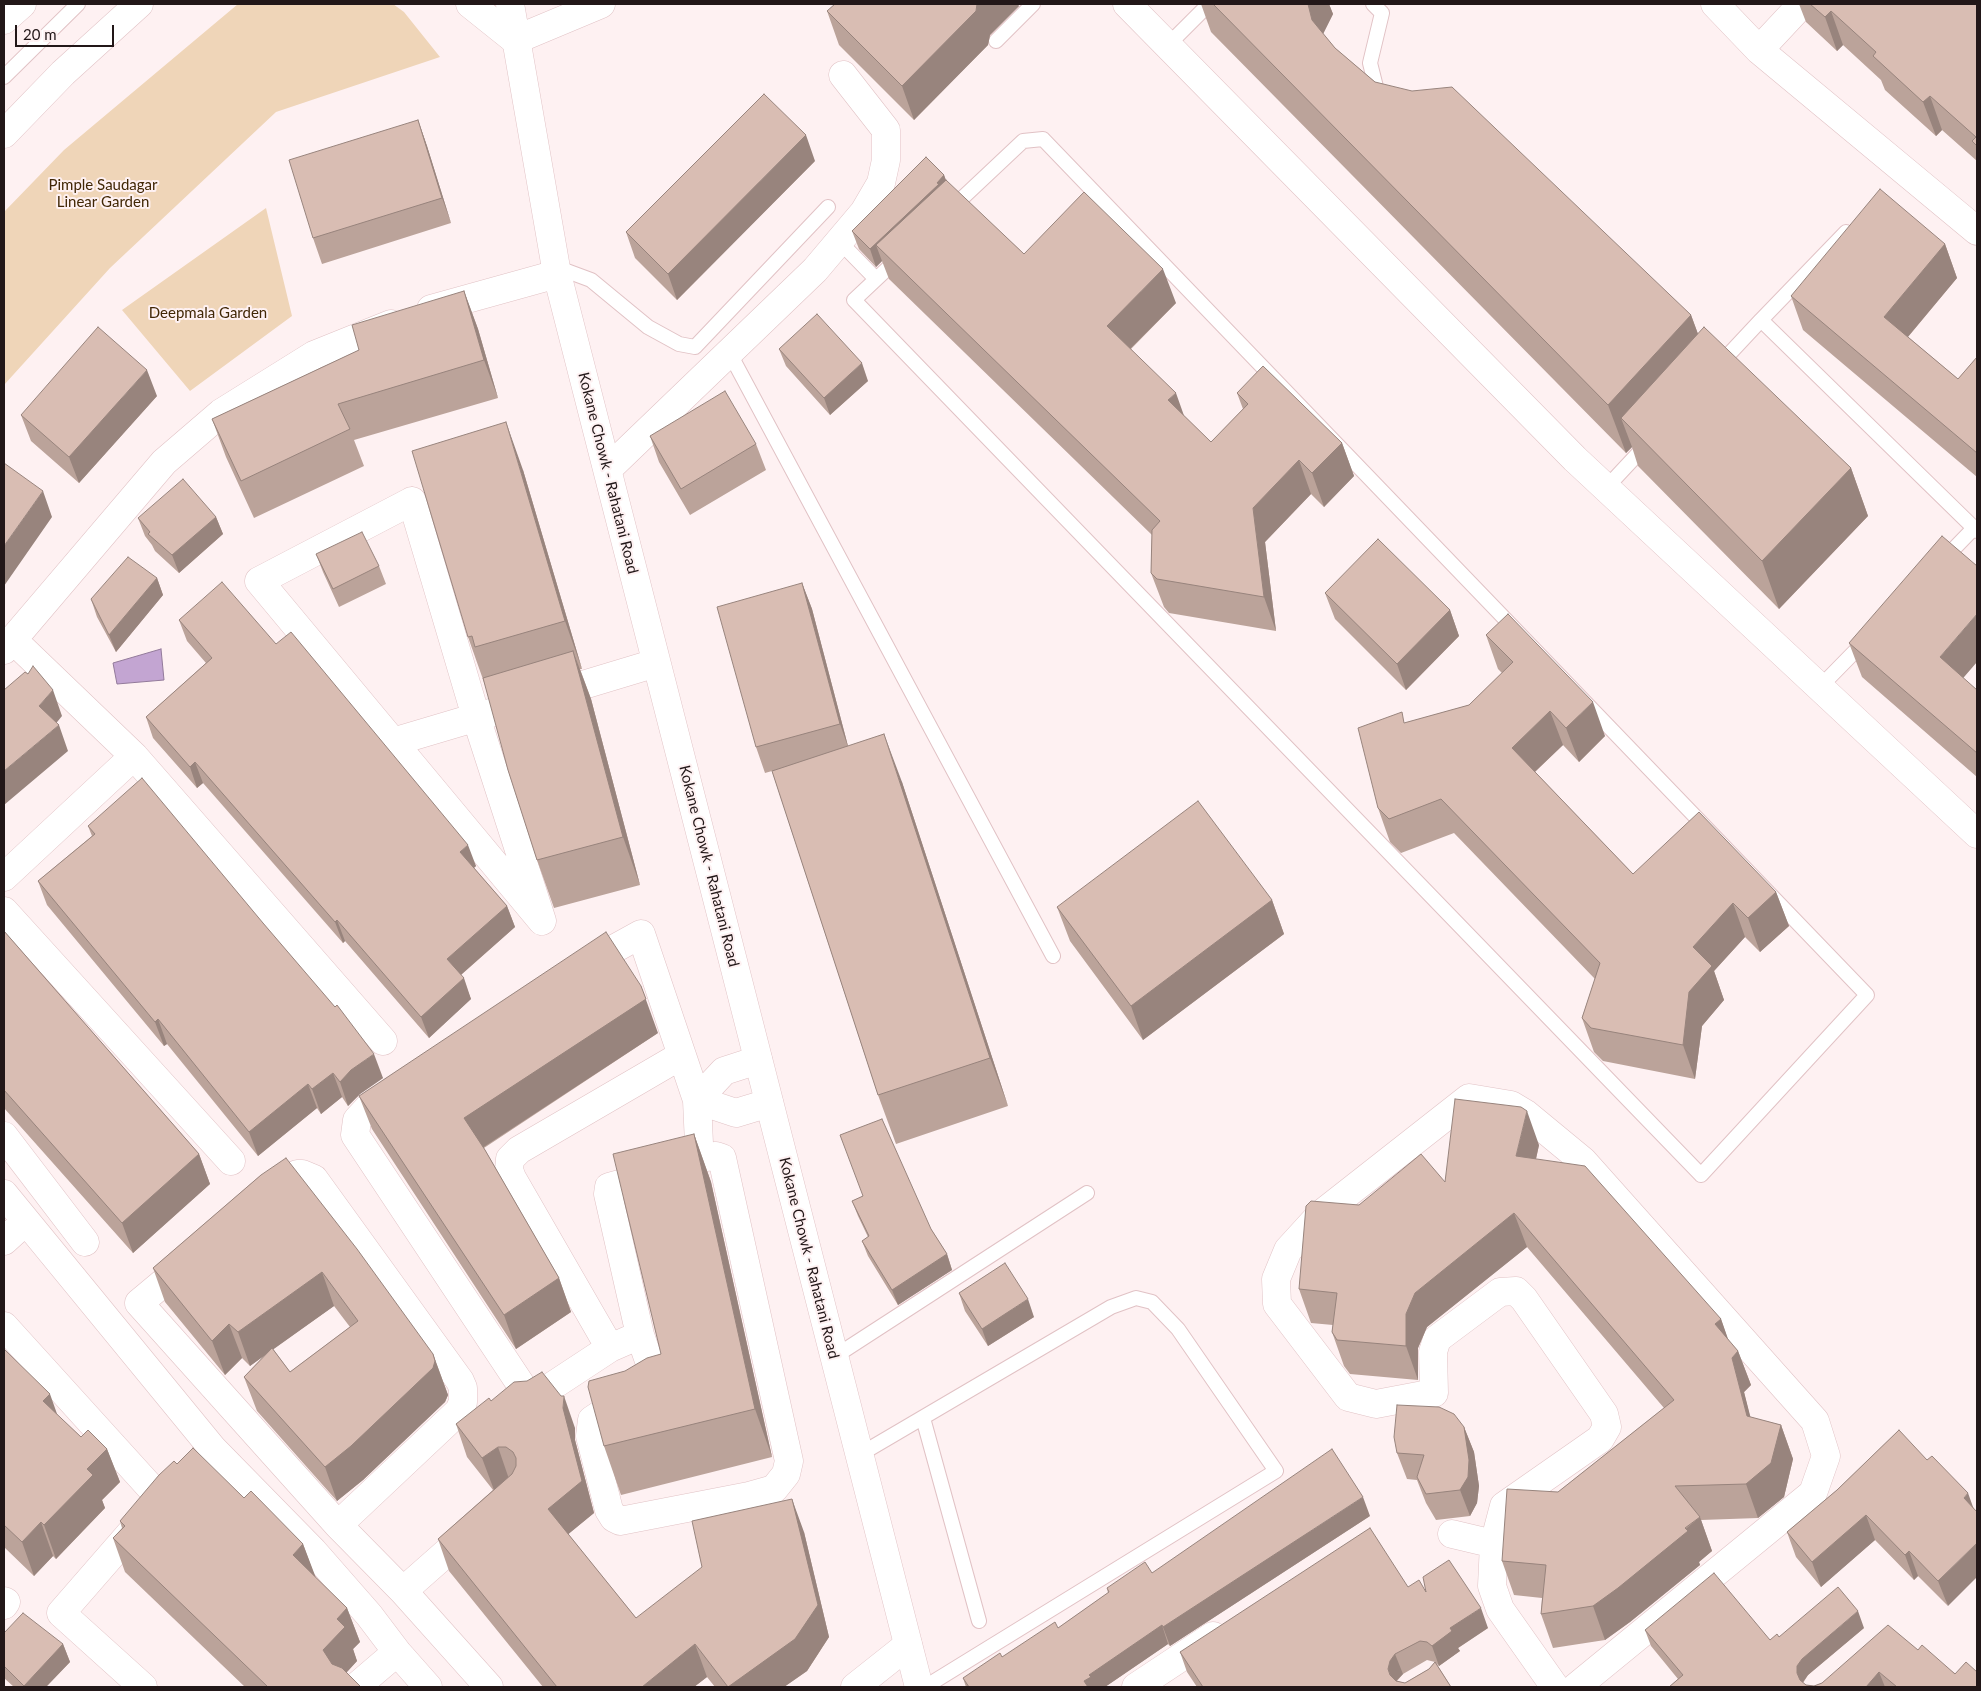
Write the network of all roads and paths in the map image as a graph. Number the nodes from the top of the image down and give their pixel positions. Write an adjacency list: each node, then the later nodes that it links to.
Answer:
1 (22, 4): 14 (street)
2 (78, 4): 20 (lane)
3 (139, 4): 22 (street)
4 (470, 4): 15 (street)
5 (497, 4): 15 (street)
6 (510, 4): 15 (street)
7 (601, 4): 15 (street)
8 (1033, 4): 16 (lane)
9 (1127, 4): 17 (street)
10 (1209, 4): 17 (lane)
11 (1373, 4): 21 (lane)
12 (1715, 4): 18 (street)
13 (1802, 4): 18 (street)
14 (4, 20)
15 (515, 40): 27 (street, Kokane Chowk - Rahatani Road)
16 (996, 41)
17 (1168, 45): 34 (street)
18 (1759, 50): 25 (street)
19 (843, 75): 26 (street)
20 (4, 77)
21 (1389, 110)
22 (4, 134)
23 (828, 207): 27 (lane)
24 (1857, 220): 29 (lane)
25 (1977, 231)
26 (840, 242): 28 (lane); 30 (street)
27 (557, 270): 33 (street, Kokane Chowk - Rahatani Road); 38 (street)
28 (876, 279): 28 (lane)
29 (1761, 320): 31 (lane); 35 (lane)
30 (729, 352): 33 (street); 47 (lane)
31 (1707, 379)
32 (1660, 429): 34 (lane)
33 (608, 469): 39 (street, Kokane Chowk - Rahatani Road)
34 (1606, 488): 40 (street)
35 (1976, 530): 36 (lane)
36 (1934, 570)
37 (1873, 633): 40 (lane)
38 (8, 645): 43 (street)
39 (656, 663): 41 (street); 51 (street, Kokane Chowk - Rahatani Road)
40 (1820, 687): 44 (street)
41 (476, 717): 42 (street); 42 (street); 42 (street)
42 (393, 742)
43 (134, 756): 45 (street); 49 (street)
44 (1977, 834)
45 (4, 877)
46 (4, 911): 57 (street)
47 (1053, 956)
48 (561, 979): 50 (street)
49 (383, 1041)
50 (682, 1055): 53 (street); 67 (street)
51 (758, 1060): 53 (street); 54 (street, Kokane Chowk - Rahatani Road)
52 (414, 1078): 67 (street)
53 (697, 1100): 54 (street); 56 (street)
54 (769, 1103): 68 (street, Kokane Chowk - Rahatani Road)
55 (4, 1136): 63 (street)
56 (694, 1158): 66 (street); 66 (street)
57 (231, 1160)
58 (1087, 1192): 68 (lane)
59 (4, 1194): 61 (street)
60 (249, 1210): 74 (street)
61 (26, 1221): 62 (street); 70 (street)
62 (4, 1241)
63 (85, 1242)
64 (205, 1247): 74 (street)
65 (4, 1326): 72 (street)
66 (640, 1335): 67 (street)
67 (610, 1348)
68 (834, 1357): 71 (street, Kokane Chowk - Rahatani Road)
69 (923, 1418): 71 (lane); 80 (lane); 90 (lane)
70 (214, 1449): 72 (street); 83 (street)
71 (859, 1455): 82 (street, Kokane Chowk - Rahatani Road)
72 (160, 1498): 84 (street)
73 (491, 1514): 77 (street)
74 (338, 1525): 77 (street)
75 (1452, 1534): 76 (street)
76 (1494, 1544): 92 (street); 93 (street)
77 (403, 1591): 87 (street)
78 (4, 1600): 79 (street)
79 (4, 1605)
80 (979, 1621)
81 (1233, 1623): 91 (street)
82 (908, 1645): 88 (street); 89 (street, Kokane Chowk - Rahatani Road)
83 (397, 1652): 85 (street); 86 (street)
84 (143, 1687)
85 (358, 1687)
86 (428, 1687)
87 (489, 1687)
88 (855, 1687)
89 (919, 1687)
90 (925, 1687)
91 (1136, 1687)
92 (1555, 1687)
93 (1576, 1687)

